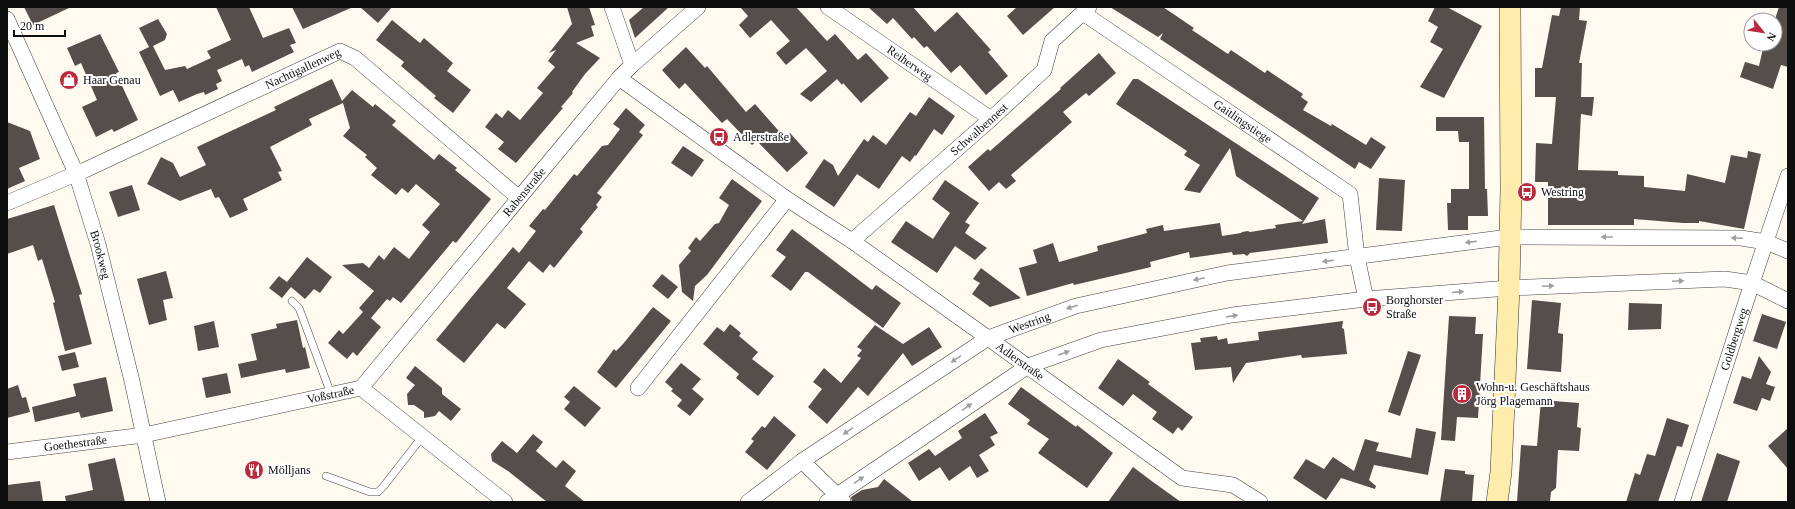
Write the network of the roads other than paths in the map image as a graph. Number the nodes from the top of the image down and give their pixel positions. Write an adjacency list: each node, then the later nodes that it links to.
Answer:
1 (612, 7): 7 (street)
2 (698, 7): 7 (street, Rabenstraße)
3 (828, 7): 9 (street, Reiherweg)
4 (1510, 7): 15 (main road)
5 (1086, 10): 9 (street, Schwalbennest); 19 (street, Gaitlingstiege)
6 (7, 19): 10 (street, Brookweg)
7 (632, 65): 8 (street, Rabenstraße)
8 (619, 78): 12 (street, Rabenstraße); 13 (street, Adlerstraße)
9 (992, 119): 16 (street, Schwalbennest)
10 (76, 173): 12 (street, Nachtigallenweg); 14 (street, Nachtigallenweg); 30 (street, Brookweg)
11 (1788, 176): 17 (street, Goldbergweg)
12 (519, 198): 27 (street, Rabenstraße)
13 (787, 199): 16 (street, Adlerstraße); 28 (street)
14 (7, 203)
15 (1509, 237): 17 (street, Westring, one-way to 15); 19 (street, Westring, one-way to 19); 21 (main road)
16 (852, 242): 25 (street, Adlerstraße)
17 (1766, 242): 18 (street, Westring); 20 (street, Goldbergweg)
18 (1788, 251)
19 (1357, 257): 22 (street); 25 (street, Westring, one-way to 25)
20 (1752, 283): 21 (street, one-way to 20); 24 (street); 41 (street, Goldbergweg)
21 (1509, 288): 22 (street, one-way to 21); 40 (main road)
22 (1366, 299): 26 (street, one-way to 22)
23 (292, 301): 29 (lane)
24 (1788, 301)
25 (988, 338): 26 (street, Adlerstraße); 33 (street, Westring, one-way to 33)
26 (1028, 366): 35 (street, one-way to 26); 39 (street, Adlerstraße)
27 (361, 388): 29 (street, Voßstraße); 31 (street, Voßstraße)
28 (638, 388)
29 (331, 394): 30 (street, Voßstraße)
30 (144, 435): 32 (street, Goethestraße); 36 (street, Brookweg)
31 (422, 437): 34 (lane); 37 (street, Voßstraße)
32 (7, 452)
33 (802, 461): 35 (street); 38 (street, Westring)
34 (326, 476)
35 (835, 500)
36 (158, 502)
37 (504, 502)
38 (748, 502)
39 (1260, 502)
40 (1497, 502)
41 (1682, 502)

